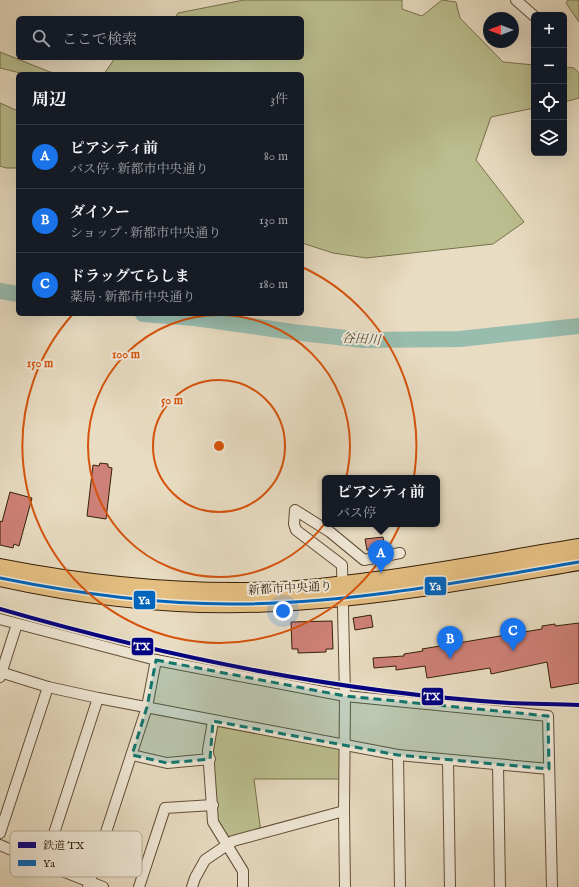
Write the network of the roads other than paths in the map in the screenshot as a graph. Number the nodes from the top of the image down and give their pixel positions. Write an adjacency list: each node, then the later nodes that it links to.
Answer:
1 (516, 0): 2 (street)
2 (531, 13)
3 (322, 527): 6 (street)
4 (322, 527): 10 (street)
5 (579, 547): 10 (main road, 新都市中央通り)
6 (400, 553)
7 (579, 562): 10 (main road, 新都市中央通り)
8 (0, 567): 10 (main road, 新都市中央通り)
9 (0, 578): 10 (main road, 新都市中央通り)
10 (343, 591): 16 (street)
11 (0, 619): 12 (street)
12 (17, 624): 13 (street); 14 (street)
13 (156, 660): 16 (street); 18 (street)
14 (1, 674): 15 (street)
15 (48, 686): 17 (street); 31 (street)
16 (345, 696): 20 (street); 26 (street)
17 (98, 698): 18 (street); 29 (street)
18 (147, 707): 19 (street); 21 (street)
19 (212, 721): 20 (street); 23 (street)
20 (344, 745): 22 (street); 28 (street)
21 (132, 755): 23 (street); 30 (street)
22 (398, 755): 24 (street); 42 (street)
23 (210, 759): 27 (street)
24 (448, 760): 25 (street); 43 (street)
25 (498, 765): 26 (street); 44 (street)
26 (549, 769): 45 (street)
27 (213, 805): 33 (street); 38 (street)
28 (344, 811): 33 (street); 41 (street)
29 (55, 831)
30 (106, 831)
31 (0, 833)
32 (0, 845): 34 (street)
33 (227, 845): 39 (street); 40 (street)
34 (10, 849)
35 (71, 877): 36 (street)
36 (88, 885): 37 (street)
37 (103, 887)
38 (139, 887)
39 (192, 887)
40 (243, 887)
41 (345, 887)
42 (400, 887)
43 (450, 887)
44 (500, 887)
45 (551, 887)

